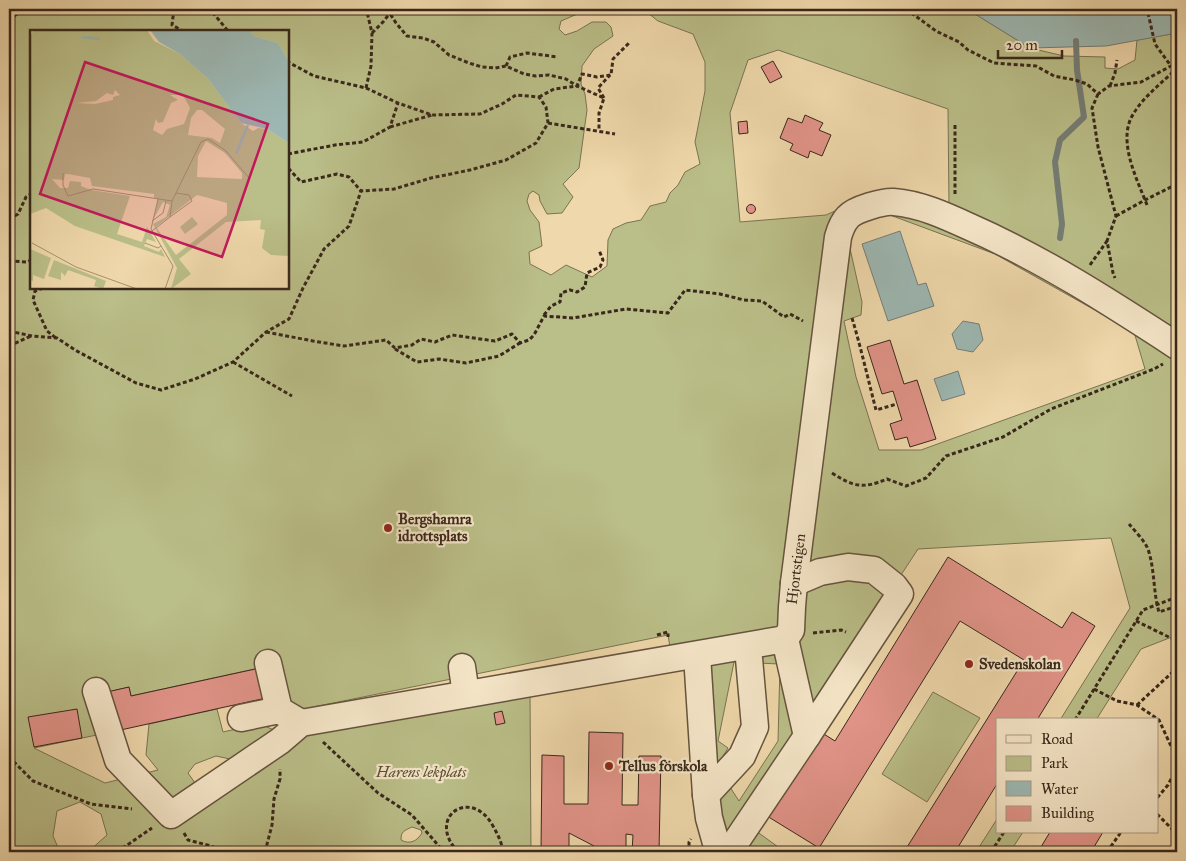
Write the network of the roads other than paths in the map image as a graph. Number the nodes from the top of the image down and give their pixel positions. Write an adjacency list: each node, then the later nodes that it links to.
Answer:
1 (1173, 353): 2 (street, Hjortstigen)
2 (794, 583): 3 (street, Hjortstigen); 13 (street)
3 (788, 635): 4 (street); 13 (street, Hjortstigen)
4 (748, 647): 5 (street); 14 (street)
5 (697, 655): 9 (street); 14 (street)
6 (268, 663): 10 (street)
7 (462, 667): 9 (street)
8 (96, 691): 12 (street)
9 (466, 694): 12 (street)
10 (279, 710): 11 (street); 12 (street)
11 (241, 718)
12 (301, 723)
13 (807, 736): 15 (street)
14 (706, 795): 15 (street)
15 (728, 852)

